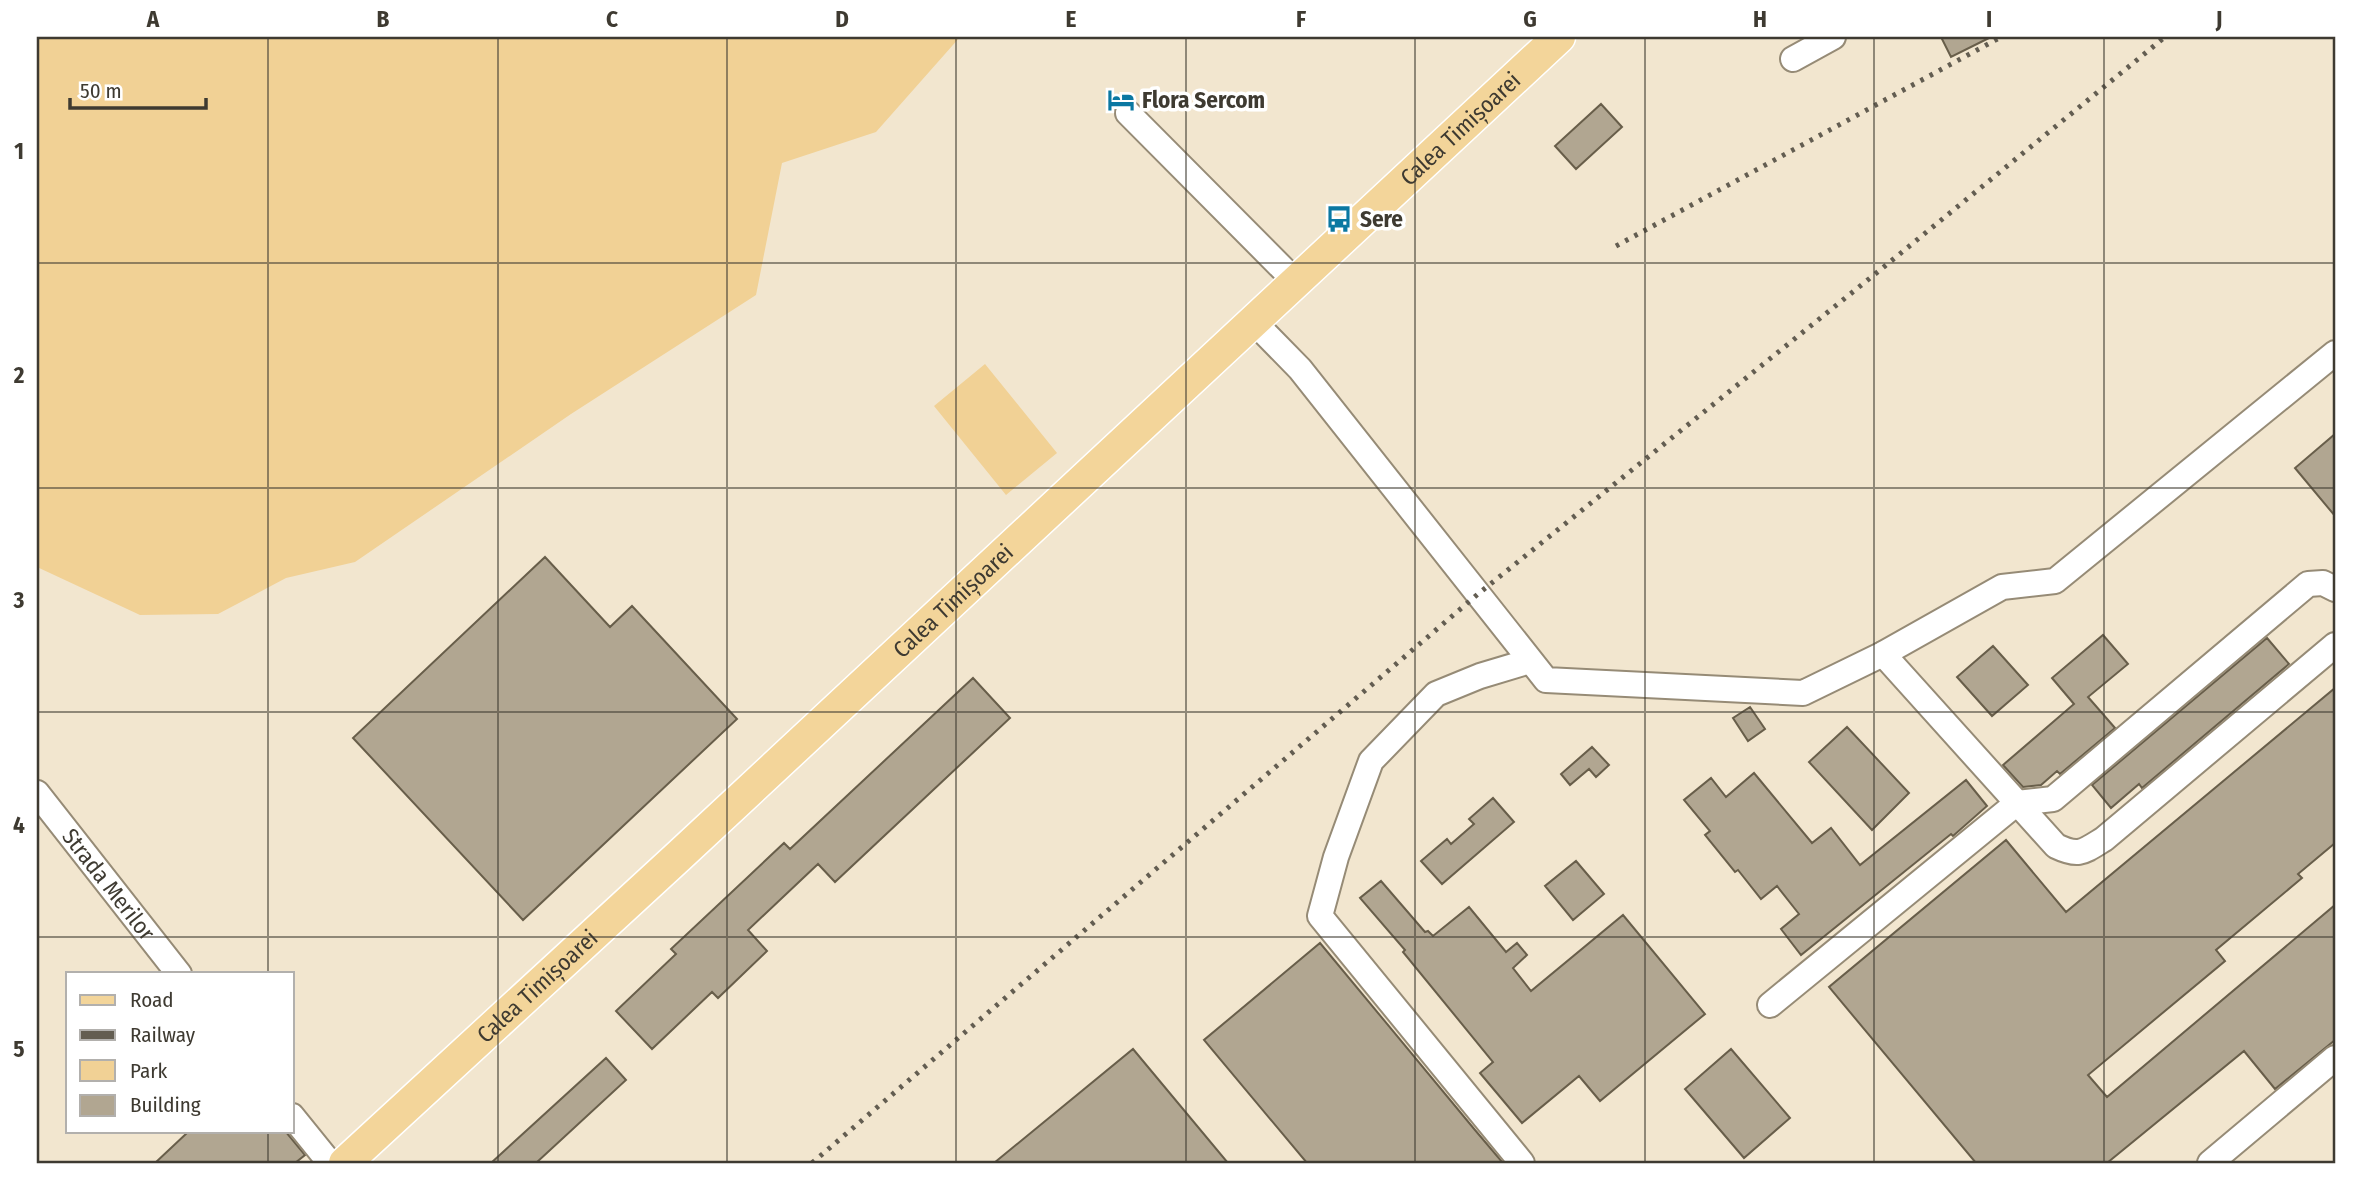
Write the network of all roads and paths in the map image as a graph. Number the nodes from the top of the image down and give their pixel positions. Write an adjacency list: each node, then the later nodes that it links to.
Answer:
1 (1559, 37): 5 (main road, Calea Timișoarei)
2 (1833, 37): 3 (street)
3 (1793, 59)
4 (1128, 113): 5 (street)
5 (1296, 282): 6 (main road, Calea Timișoarei)
6 (1254, 321): 11 (street); 19 (main road, Calea Timișoarei)
7 (2335, 353): 10 (street)
8 (2335, 589): 13 (street)
9 (2335, 645): 13 (street)
10 (1883, 654): 11 (street); 13 (street)
11 (1530, 661): 20 (street)
12 (37, 793): 14 (street, Strada Merilor)
13 (2017, 803): 15 (street)
14 (177, 972)
15 (1770, 1005)
16 (2335, 1058): 21 (street)
17 (294, 1118): 18 (street)
18 (330, 1163)
19 (345, 1163)
20 (1522, 1163)
21 (2210, 1163)

